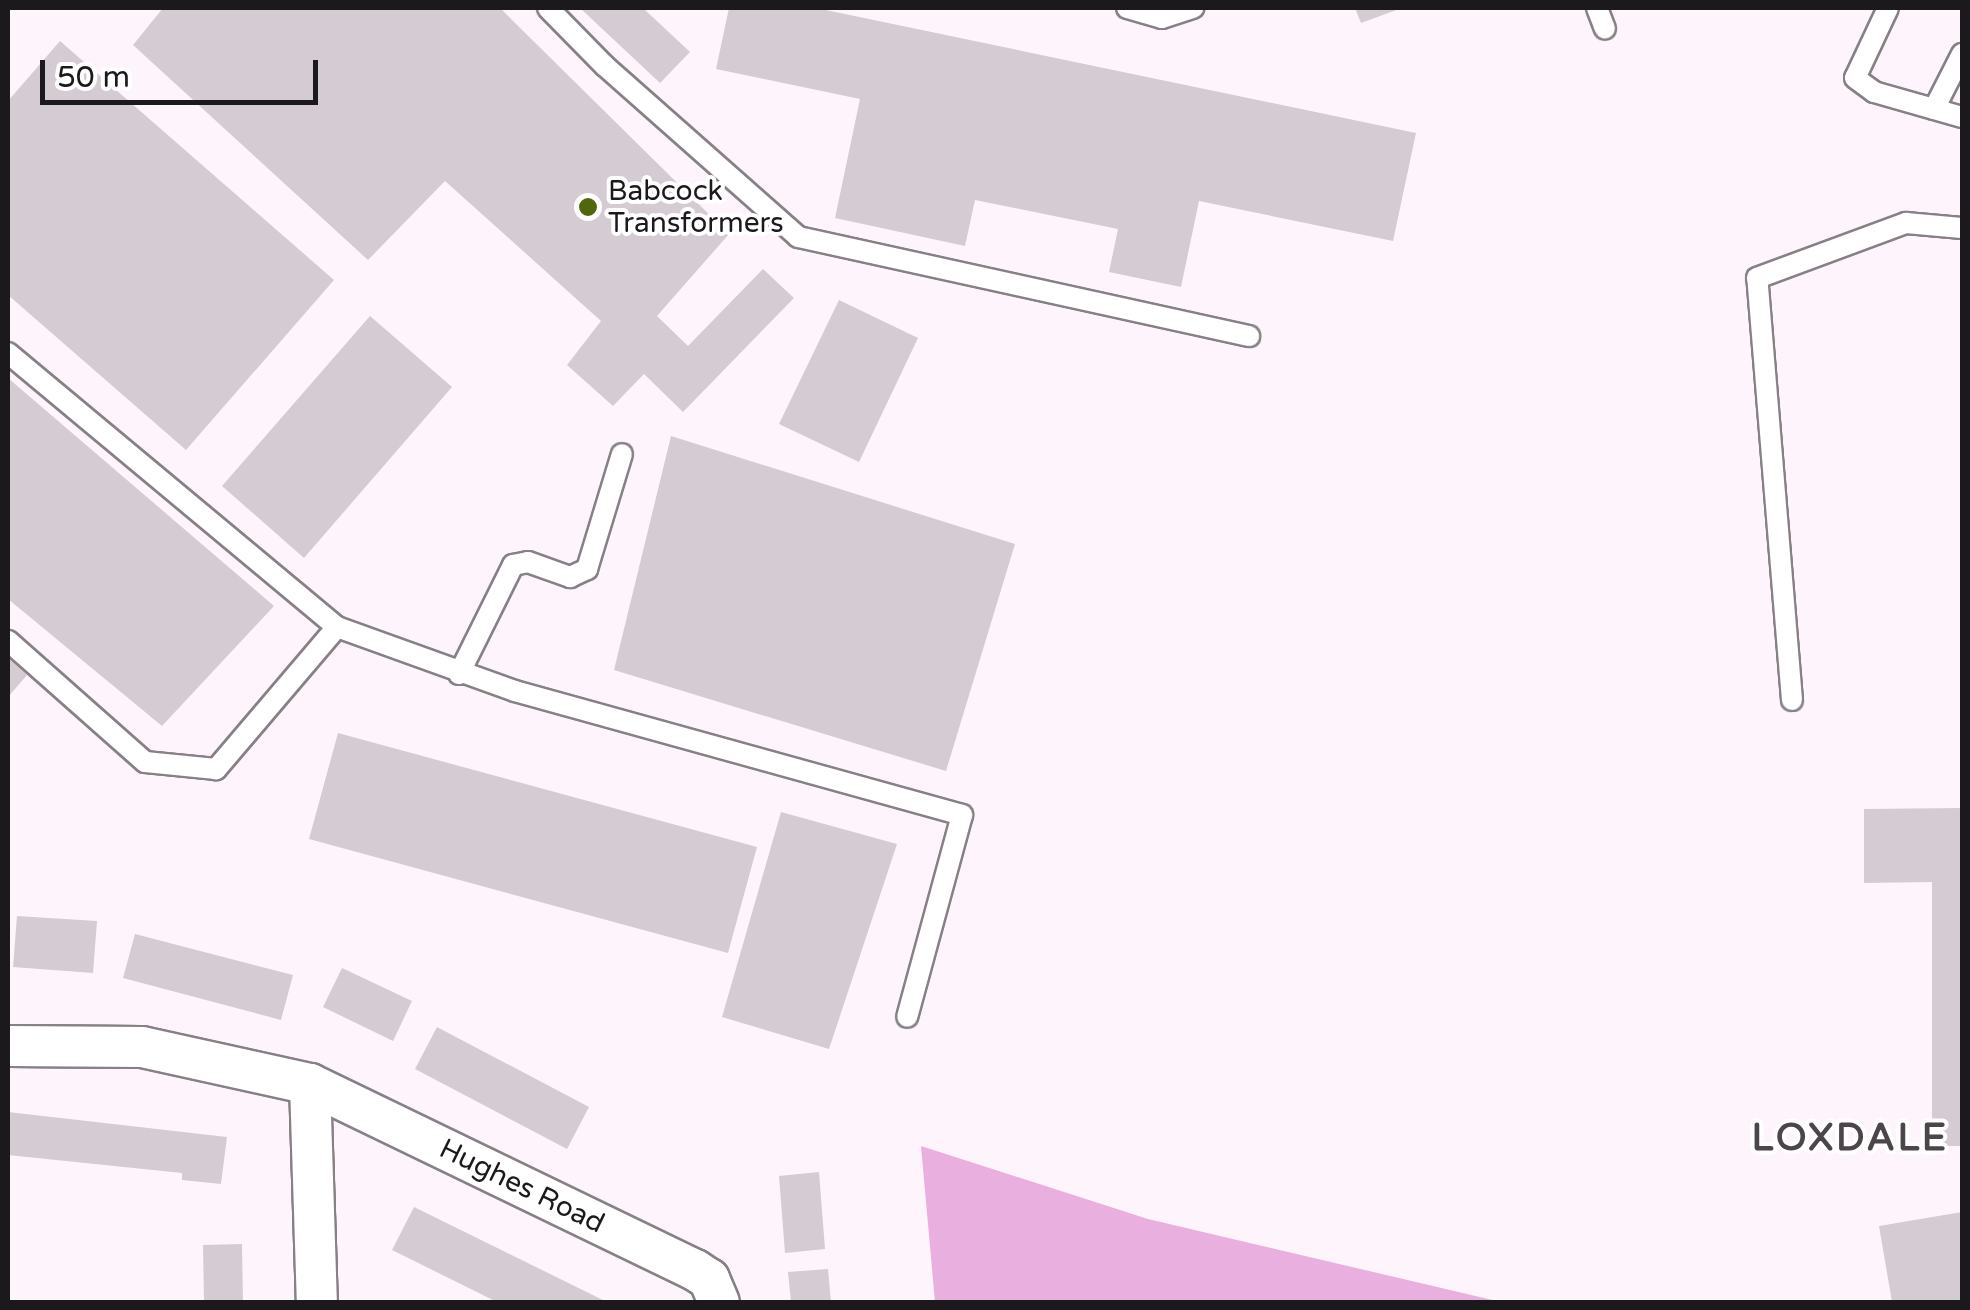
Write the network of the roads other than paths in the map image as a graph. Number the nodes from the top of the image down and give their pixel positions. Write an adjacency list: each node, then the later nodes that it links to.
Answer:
1 (548, 8): 11 (lane)
2 (1127, 8): 3 (lane)
3 (1193, 8)
4 (1598, 8): 6 (lane)
5 (1888, 8): 8 (lane)
6 (1606, 29)
7 (1962, 54): 8 (lane)
8 (1934, 109): 9 (lane)
9 (1962, 117)
10 (1962, 228): 17 (lane)
11 (1248, 336)
12 (8, 353): 14 (lane)
13 (622, 454): 16 (lane)
14 (337, 626): 15 (lane); 16 (lane)
15 (8, 641)
16 (459, 674): 18 (lane)
17 (1792, 700)
18 (906, 1017)
19 (8, 1046): 20 (street, Hughes Road)
20 (310, 1084): 21 (street); 22 (street, Hughes Road)
21 (317, 1302)
22 (719, 1302)

